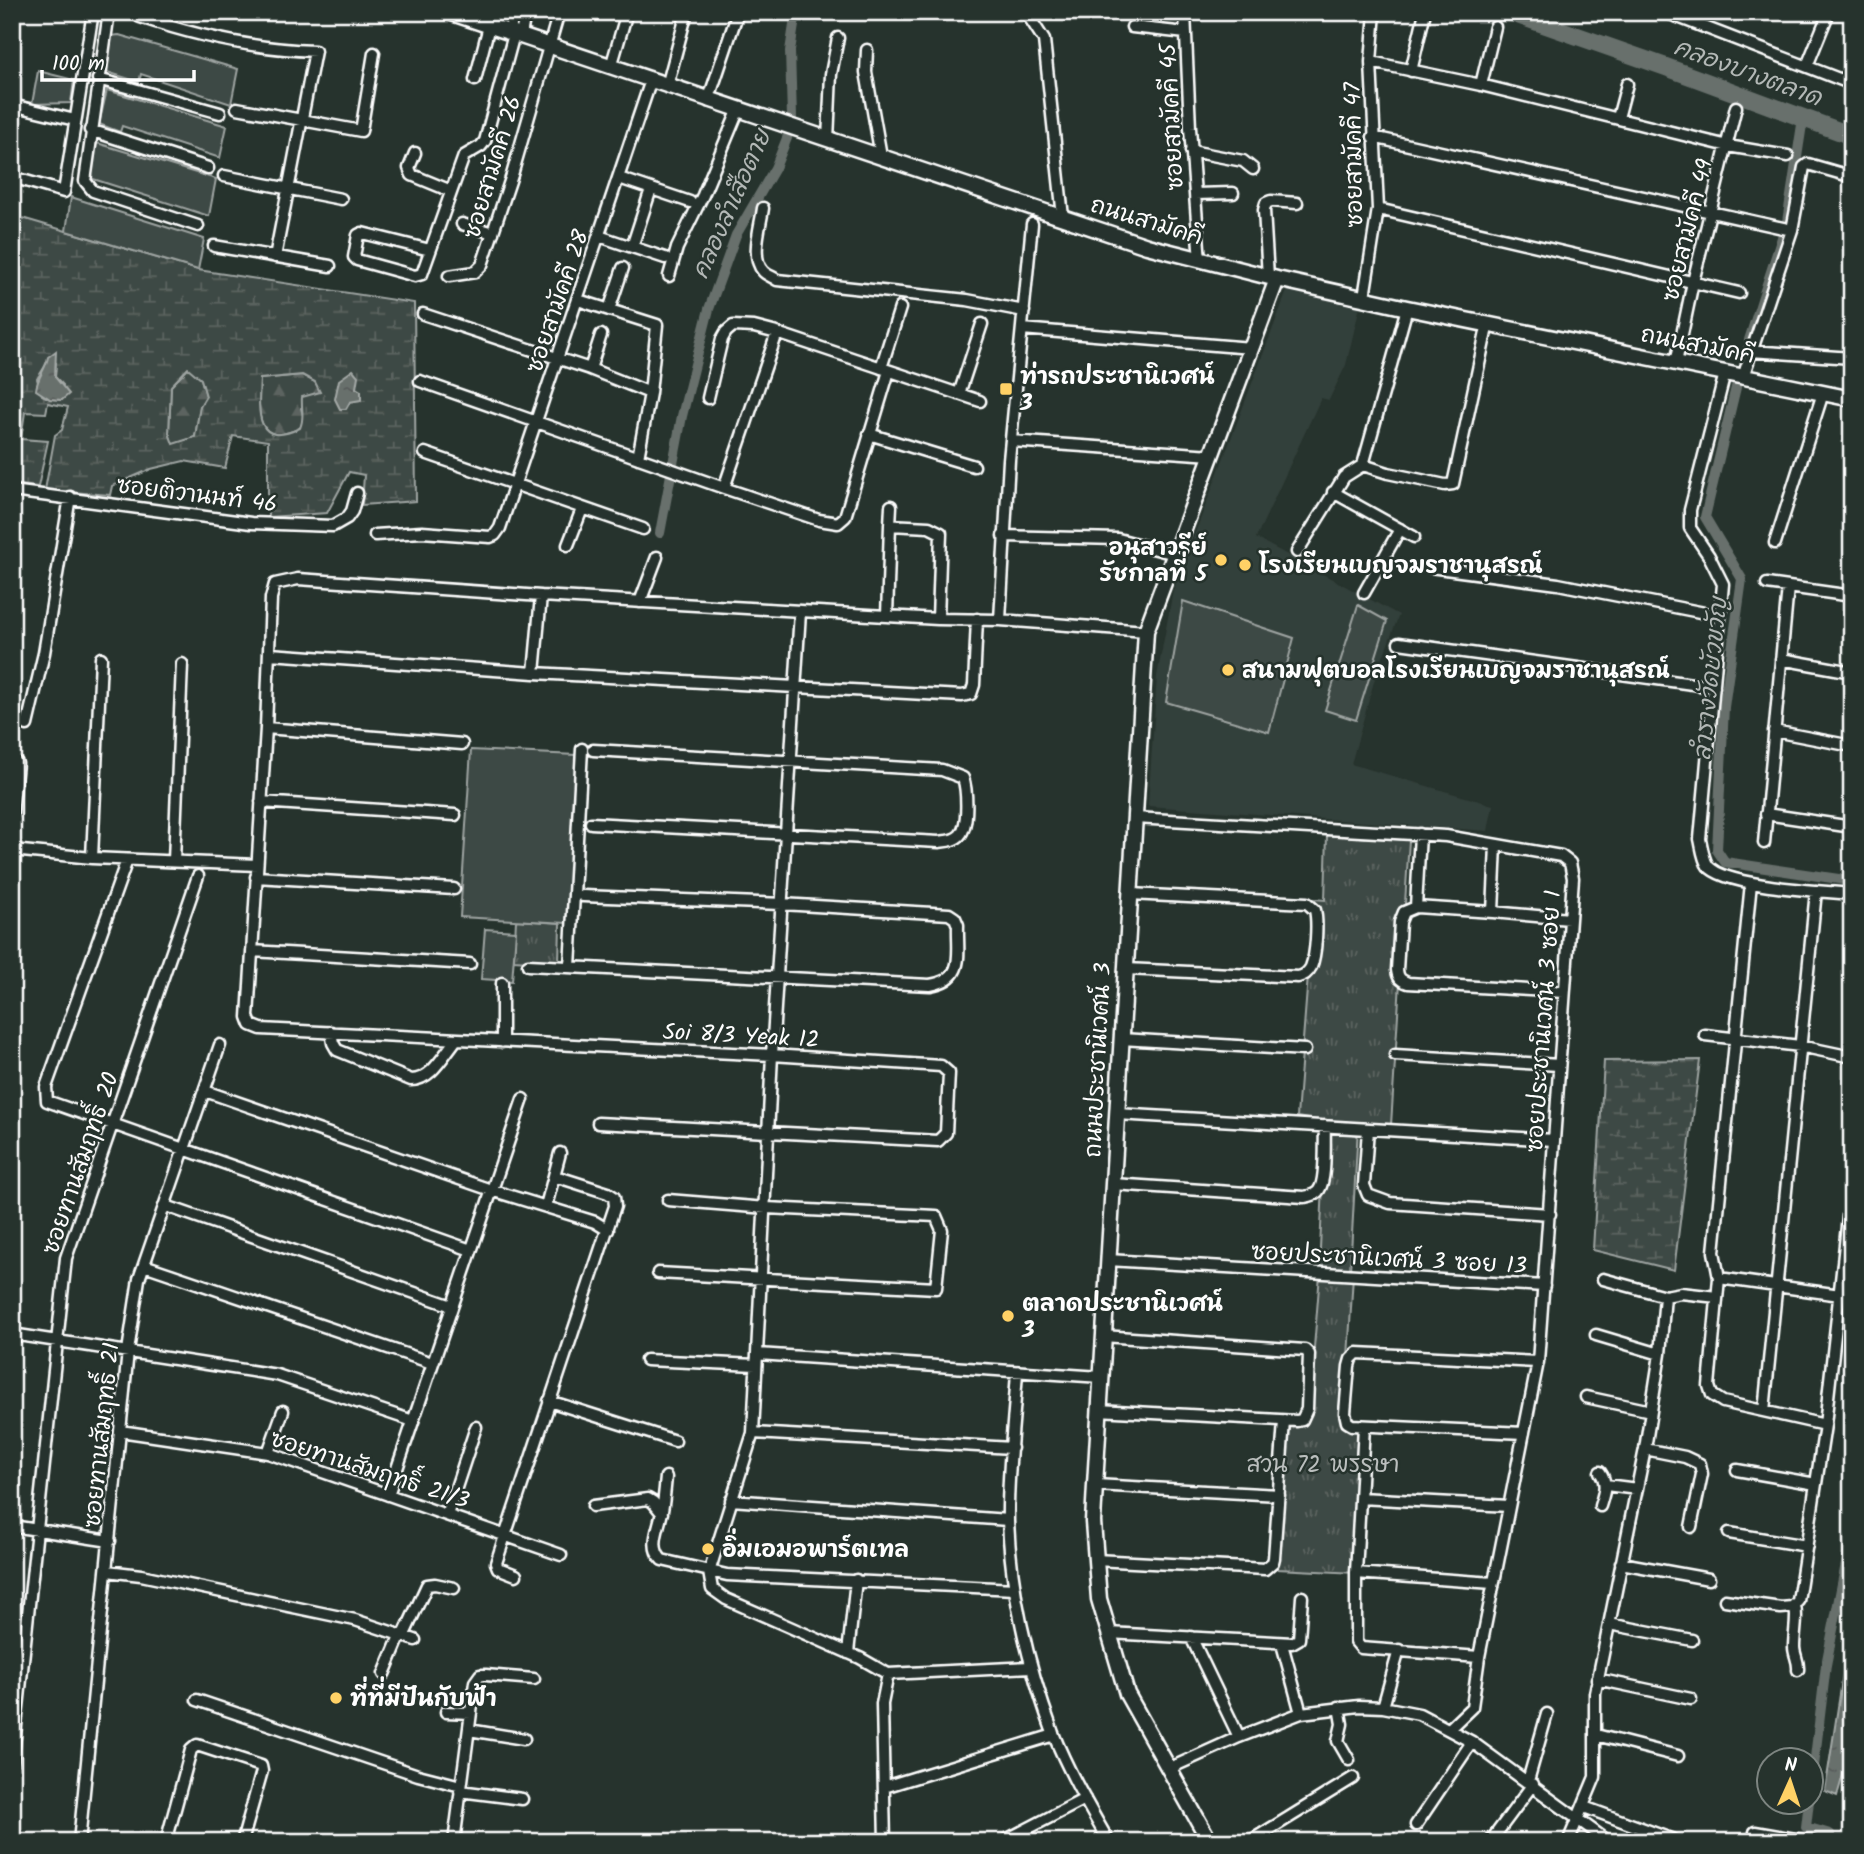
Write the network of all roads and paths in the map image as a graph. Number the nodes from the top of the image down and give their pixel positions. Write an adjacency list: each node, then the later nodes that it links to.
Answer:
1 (93, 12): 44 (street)
2 (109, 12): 30 (street)
3 (140, 12): 45 (street)
4 (449, 12): 17 (street, ถนนสามัคคี)
5 (513, 12): 21 (street)
6 (525, 12): 21 (street)
7 (559, 12): 23 (street, ซอยสามัคคี 26)
8 (627, 12): 28 (street)
9 (687, 12): 36 (street)
10 (738, 12): 37 (street)
11 (1026, 12): 71 (street)
12 (1185, 12): 20 (street, ซอยสามัคคี 45)
13 (1375, 12): 26 (street, ซอยสามัคคี 47)
14 (1425, 12): 29 (street)
15 (1665, 12): 27 (street)
16 (1829, 12): 27 (street)
17 (489, 26): 21 (street, ถนนสามัคคี); 31 (street)
18 (1132, 27): 20 (street)
19 (1495, 27): 35 (street)
20 (1186, 33): 50 (street, ซอยสามัคคี 45)
21 (515, 34): 23 (street, ถนนสามัคคี); 62 (street)
22 (838, 38): 48 (street)
23 (548, 46): 28 (street, ถนนสามัคคี); 76 (street, ซอยสามัคคี 26)
24 (867, 50): 52 (street)
25 (374, 53): 45 (street)
26 (1371, 62): 29 (street); 47 (street, ซอยสามัคคี 47)
27 (1807, 66): 33 (street)
28 (611, 67): 32 (street, ถนนสามัคคี)
29 (1411, 71): 35 (street)
30 (98, 79): 42 (street); 46 (street)
31 (475, 80)
32 (651, 80): 36 (street, ถนนสามัคคี); 59 (street, ซอยสามัคคี 28)
33 (1852, 83)
34 (1627, 84): 43 (street)
35 (1481, 85): 43 (street)
36 (667, 86): 37 (street, ถนนสามัคคี)
37 (708, 101): 41 (street, ถนนสามัคคี)
38 (12, 105): 44 (street)
39 (1736, 107): 49 (street, ซอยสามัคคี 49)
40 (237, 108): 45 (street)
41 (738, 111): 48 (street, ถนนสามัคคี); 87 (street)
42 (220, 113)
43 (1618, 118): 49 (street)
44 (75, 120): 58 (street)
45 (301, 120): 60 (street)
46 (90, 130): 54 (street); 74 (street)
47 (1373, 137): 69 (street, ซอยสามัคคี 47); 70 (street)
48 (828, 140): 52 (street, ถนนสามัคคี)
49 (1728, 146): 53 (street); 70 (street, ซอยสามัคคี 49)
50 (1191, 151): 55 (street); 64 (street, ซอยสามัคคี 45)
51 (415, 153): 62 (street)
52 (881, 156): 71 (street, ถนนสามัคคี)
53 (1788, 156)
54 (208, 168)
55 (1253, 169)
56 (1852, 169): 75 (street)
57 (224, 176): 60 (street)
58 (12, 177)
59 (619, 178): 61 (street); 77 (street, ซอยสามัคคี 28)
60 (288, 189): 65 (street); 81 (street)
61 (651, 189): 66 (street); 79 (street)
62 (451, 191): 80 (street)
63 (1233, 193): 64 (street)
64 (1195, 194): 83 (street, ซอยสามัคคี 45)
65 (341, 199)
66 (690, 202)
67 (1297, 203): 88 (street)
68 (763, 208): 96 (street)
69 (1378, 209): 89 (street); 91 (street, ซอยสามัคคี 47)
70 (1711, 213): 75 (street); 89 (street, ซอยสามัคคี 49)
71 (1063, 217): 83 (street, ถนนสามัคคี)
72 (462, 224): 76 (street)
73 (1032, 224): 96 (street)
74 (198, 226)
75 (1788, 228): 104 (street)
76 (494, 233): 86 (street, ซอยสามัคคี 26)
77 (599, 236): 79 (street); 92 (street, ซอยสามัคคี 28)
78 (214, 246): 81 (street)
79 (632, 247): 82 (street)
80 (430, 250): 80 (street)
81 (275, 257): 84 (street)
82 (665, 258)
83 (1200, 261): 88 (street, ถนนสามัคคี)
84 (330, 266)
85 (623, 268): 95 (street)
86 (449, 276)
87 (670, 276)
88 (1273, 278): 91 (street, ถนนสามัคคี); 103 (street, ถนนประชานิเวศน์ 3)
89 (1693, 282): 90 (street); 107 (street, ซอยสามัคคี 49)
90 (1739, 293)
91 (1364, 297): 94 (street, ถนนสามัคคี)
92 (578, 300): 95 (street); 105 (street, ซอยสามัคคี 28)
93 (900, 307): 109 (street)
94 (1407, 308): 98 (street, ถนนสามัคคี); 125 (street)
95 (609, 310): 113 (street)
96 (1024, 312): 100 (street)
97 (423, 314): 105 (street)
98 (1488, 323): 107 (street, ถนนสามัคคี); 125 (street)
99 (982, 324): 115 (street)
100 (1022, 329): 103 (street); 121 (street)
101 (777, 332): 109 (street); 116 (street); 128 (street)
102 (601, 335): 108 (street)
103 (1251, 348): 123 (street, ถนนประชานิเวศน์ 3)
104 (1750, 351): 106 (street); 111 (street)
105 (558, 358): 108 (street); 119 (street, ซอยสามัคคี 28)
106 (1852, 358)
107 (1676, 363): 110 (street, ถนนสามัคคี)
108 (590, 369): 113 (street)
109 (885, 370): 115 (street); 120 (street)
110 (1725, 373): 111 (street, ถนนสามัคคี); 155 (street)
111 (1743, 377): 114 (street, ถนนสามัคคี)
112 (420, 381): 119 (street)
113 (650, 393): 124 (street)
114 (1823, 393): 117 (street, ถนนสามัคคี); 141 (street)
115 (959, 394): 118 (street)
116 (708, 398)
117 (1852, 399)
118 (980, 401)
119 (537, 422): 124 (street); 127 (street, ซอยสามัคคี 28)
120 (869, 434): 126 (street); 128 (street)
121 (1011, 441): 123 (street); 139 (street)
122 (425, 453): 127 (street)
123 (1212, 455): 144 (street, ถนนประชานิเวศน์ 3)
124 (638, 458): 128 (street)
125 (1363, 465): 130 (street)
126 (974, 466)
127 (515, 485): 134 (street); 138 (street, ซอยสามัคคี 28)
128 (724, 488)
129 (12, 491): 132 (street, ซอยติวานนท์ 46)
130 (1333, 492): 137 (street); 143 (street)
131 (357, 493): 132 (street, ซอยติวานนท์ 46)
132 (70, 497): 169 (street)
133 (891, 506): 135 (street)
134 (582, 509): 136 (street); 142 (street)
135 (890, 525): 154 (street); 156 (street)
136 (643, 528)
137 (1400, 529): 140 (street); 149 (street)
138 (375, 535)
139 (1003, 536): 144 (street); 158 (street)
140 (1414, 537)
141 (1775, 543)
142 (568, 545)
143 (1297, 552)
144 (1175, 554): 159 (street, ถนนประชานิเวศน์ 3)
145 (657, 557): 152 (street)
146 (1430, 567): 155 (street)
147 (1767, 584): 148 (street)
148 (1788, 587): 151 (street); 163 (street)
149 (1364, 593)
150 (541, 596): 152 (street); 161 (street); 166 (street)
151 (1852, 596)
152 (640, 602): 153 (street)
153 (800, 612): 154 (street); 167 (street)
154 (887, 616): 156 (street)
155 (1720, 616): 168 (street)
156 (938, 619): 157 (street)
157 (977, 619): 158 (street); 167 (street)
158 (1000, 620): 159 (street)
159 (1146, 631): 180 (street, ถนนประชานิเวศน์ 3)
160 (1399, 643): 168 (street)
161 (270, 654): 166 (street); 170 (street)
162 (101, 658): 188 (street)
163 (1781, 659): 165 (street); 171 (street)
164 (182, 663): 190 (street)
165 (1852, 672)
166 (534, 673): 167 (street)
167 (796, 687): 174 (street)
168 (1714, 687): 194 (street)
169 (27, 725)
170 (266, 728): 172 (street); 176 (street)
171 (1774, 731): 173 (street); 178 (street)
172 (462, 744)
173 (1852, 746)
174 (791, 761): 183 (street); 183 (street); 207 (street)
175 (17, 763): 177 (street)
176 (261, 802): 179 (street); 191 (street)
177 (12, 814)
178 (1766, 814): 182 (street); 185 (street)
179 (455, 815)
180 (1135, 818): 184 (street, ซอยประชานิเวศน์ 3 ซอย 1); 197 (street, ถนนประชานิเวศน์ 3)
181 (592, 823): 183 (street)
182 (1852, 827)
183 (787, 833): 200 (street)
184 (1420, 834): 186 (street, ซอยประชานิเวศน์ 3 ซอย 1); 201 (street)
185 (1763, 843)
186 (1496, 845): 202 (street); 203 (street, ซอยประชานิเวศน์ 3 ซอย 1)
187 (12, 850): 188 (street)
188 (92, 858): 189 (street)
189 (127, 860): 190 (street); 228 (street)
190 (174, 861): 191 (street)
191 (257, 865): 193 (street)
192 (198, 876): 228 (street, ซอยทานสัมฤทธิ์ 20)
193 (256, 877): 195 (street); 204 (street)
194 (1751, 883): 196 (street); 214 (street)
195 (454, 889)
196 (1816, 891): 198 (street); 219 (street)
197 (1130, 894): 208 (street, ถนนประชานิเวศน์ 3); 208 (street)
198 (1852, 894)
199 (583, 896): 200 (street)
200 (782, 904): 209 (street); 209 (street)
201 (1416, 908): 202 (street); 211 (street)
202 (1493, 912): 203 (street)
203 (1569, 919): 211 (street, ซอยประชานิเวศน์ 3 ซอย 1)
204 (251, 951): 205 (street); 212 (street, Soi 8/3 Yeak 12)
205 (470, 964)
206 (528, 965): 207 (street)
207 (570, 968): 209 (street)
208 (1126, 968): 215 (street, ถนนประชานิเวศน์ 3)
209 (777, 977): 221 (street)
210 (502, 983): 217 (street)
211 (1564, 992): 224 (street, ซอยประชานิเวศน์ 3 ซอย 1)
212 (331, 1032): 216 (street, Soi 8/3 Yeak 12); 216 (street)
213 (1705, 1035): 214 (street)
214 (1735, 1037): 219 (street); 250 (street)
215 (1121, 1039): 220 (street); 227 (street, ถนนประชานิเวศน์ 3)
216 (456, 1040): 217 (street, Soi 8/3 Yeak 12)
217 (502, 1042): 221 (street, Soi 8/3 Yeak 12)
218 (220, 1045): 225 (street, ซอยทานสัมฤทธิ์ 21)
219 (1800, 1046): 223 (street); 254 (street)
220 (1305, 1050)
221 (772, 1055): 232 (street); 232 (street, Soi 8/3 Yeak 12)
222 (1395, 1055): 224 (street)
223 (1852, 1057)
224 (1559, 1065): 233 (street, ซอยประชานิเวศน์ 3 ซอย 1)
225 (205, 1091): 234 (street, ซอยทานสัมฤทธิ์ 21); 239 (street)
226 (523, 1099): 239 (street)
227 (1117, 1114): 230 (street); 238 (street, ถนนประชานิเวศน์ 3)
228 (113, 1123): 234 (street); 262 (street, ซอยทานสัมฤทธิ์ 20)
229 (598, 1123): 232 (street)
230 (1325, 1126): 231 (street); 238 (street)
231 (1368, 1129): 233 (street); 244 (street)
232 (769, 1132): 243 (street)
233 (1554, 1140): 244 (street, ซอยประชานิเวศน์ 3 ซอย 1)
234 (185, 1149): 241 (street, ซอยทานสัมฤทธิ์ 21); 246 (street)
235 (560, 1153): 236 (street)
236 (555, 1176): 242 (street); 245 (street)
237 (1852, 1181): 255 (street)
238 (1113, 1184): 247 (street, ถนนประชานิเวศน์ 3)
239 (491, 1191): 242 (street); 246 (street)
240 (668, 1200): 243 (street)
241 (166, 1206): 248 (street, ซอยทานสัมฤทธิ์ 21); 258 (street)
242 (546, 1206): 245 (street)
243 (765, 1208): 251 (street); 251 (street)
244 (1550, 1214): 253 (street, ซอยประชานิเวศน์ 3 ซอย 1)
245 (608, 1230): 272 (street)
246 (471, 1250): 258 (street)
247 (1108, 1260): 253 (street, ซอยประชานิเวศน์ 3 ซอย 13); 261 (street, ถนนประชานิเวศน์ 3)
248 (144, 1265): 263 (street, ซอยทานสัมฤทธิ์ 21); 268 (street)
249 (659, 1273): 251 (street)
250 (1719, 1278): 254 (street); 257 (street)
251 (762, 1279): 265 (street)
252 (1603, 1279): 256 (street)
253 (1544, 1286): 267 (street, ซอยประชานิเวศน์ 3 ซอย 13)
254 (1776, 1286): 255 (street); 276 (street)
255 (1839, 1295): 279 (street)
256 (1665, 1296): 257 (street); 264 (street)
257 (1717, 1297): 276 (street)
258 (452, 1306): 268 (street)
259 (12, 1334): 262 (street)
260 (1596, 1335): 264 (street)
261 (1103, 1336): 270 (street, ถนนประชานิเวศน์ 3); 278 (street)
262 (56, 1340): 263 (street); 308 (street, ซอยทานสัมฤทธิ์ 20)
263 (128, 1351): 277 (street); 282 (street, ซอยทานสัมฤทธิ์ 21)
264 (1660, 1354): 275 (street)
265 (757, 1359): 266 (street); 269 (street); 283 (street)
266 (646, 1360)
267 (1538, 1362): 280 (street); 284 (street, ซอยประชานิเวศน์ 3 ซอย 13)
268 (432, 1363): 277 (street)
269 (1017, 1372): 270 (street); 286 (street)
270 (1101, 1377): 273 (street, ถนนประชานิเวศน์ 3)
271 (1586, 1397): 275 (street)
272 (549, 1401): 285 (street); 310 (street)
273 (1098, 1410): 278 (street); 293 (street, ถนนประชานิเวศน์ 3)
274 (283, 1411): 288 (street)
275 (1651, 1411): 287 (street)
276 (1764, 1411): 279 (street)
277 (413, 1421): 297 (street)
278 (1284, 1421): 296 (street)
279 (1825, 1425): 292 (street)
280 (1364, 1426): 284 (street); 298 (street)
281 (476, 1427): 304 (street)
282 (120, 1432): 288 (street, ซอยทานสัมฤทธิ์ 21/3); 311 (street, ซอยทานสัมฤทธิ์ 21)
283 (753, 1433): 286 (street); 299 (street)
284 (1524, 1433): 301 (street, ซอยประชานิเวศน์ 3 ซอย 13)
285 (675, 1441)
286 (1012, 1448): 305 (street)
287 (1645, 1449): 295 (street); 307 (street)
288 (268, 1453): 297 (street, ซอยทานสัมฤทธิ์ 21/3)
289 (1737, 1470): 292 (street)
290 (1600, 1472): 294 (street)
291 (666, 1477): 303 (street)
292 (1816, 1484): 312 (street)
293 (1094, 1485): 296 (street); 314 (street, ถนนประชานิเวศน์ 3)
294 (1606, 1485): 295 (street); 302 (street)
295 (1637, 1489): 315 (street)
296 (1279, 1494): 314 (street)
297 (388, 1495): 304 (street, ซอยทานสัมฤทธิ์ 21/3)
298 (1360, 1499): 301 (street); 318 (street)
299 (731, 1500): 305 (street); 317 (street)
300 (593, 1506): 303 (street)
301 (1509, 1506): 322 (street, ซอยประชานิเวศน์ 3 ซอย 13)
302 (1600, 1506)
303 (662, 1513): 317 (street)
304 (447, 1515): 310 (street, ซอยทานสัมฤทธิ์ 21/3)
305 (1008, 1520): 324 (street)
306 (12, 1526): 308 (street)
307 (1691, 1527)
308 (36, 1530): 311 (street); 361 (street, ซอยทานสัมฤทธิ์ 20)
309 (1729, 1533): 312 (street)
310 (506, 1535): 313 (street, ซอยทานสัมฤทธิ์ 21/3); 319 (street)
311 (110, 1541): 316 (street, ซอยทานสัมฤทธิ์ 21)
312 (1807, 1546): 327 (street)
313 (561, 1555)
314 (1095, 1560): 329 (street, ถนนประชานิเวศน์ 3)
315 (1621, 1563): 320 (street); 328 (street)
316 (107, 1571): 330 (street); 373 (street, ซอยทานสัมฤทธิ์ 21)
317 (709, 1572): 321 (street); 336 (street)
318 (1356, 1573): 322 (street); 335 (street)
319 (516, 1575)
320 (1709, 1579)
321 (856, 1580): 324 (street); 336 (street)
322 (1493, 1583): 337 (street, ซอยประชานิเวศน์ 3 ซอย 13)
323 (454, 1588): 330 (street)
324 (1014, 1590): 338 (street)
325 (1302, 1597): 334 (street)
326 (1725, 1600): 327 (street)
327 (1795, 1605): 339 (street)
328 (1608, 1624): 333 (street); 343 (street)
329 (1108, 1633): 331 (street); 362 (street, ถนนประชานิเวศน์ 3)
330 (402, 1636): 332 (street); 340 (street)
331 (1191, 1637): 334 (street); 356 (street)
332 (415, 1640)
333 (1692, 1640)
334 (1283, 1644): 350 (street)
335 (1399, 1650): 337 (street); 347 (street)
336 (848, 1653): 341 (street)
337 (1479, 1657): 352 (street, ซอยประชานิเวศน์ 3 ซอย 13)
338 (1031, 1667): 341 (street); 354 (street)
339 (1798, 1670)
340 (384, 1674)
341 (888, 1674): 365 (street)
342 (534, 1679): 349 (street)
343 (1597, 1679): 344 (street); 355 (street)
344 (1691, 1699)
345 (197, 1700): 366 (street)
346 (1339, 1707): 347 (street); 350 (street); 360 (street)
347 (1384, 1707): 352 (street)
348 (446, 1712): 349 (street)
349 (471, 1713): 353 (street)
350 (1301, 1713): 356 (street)
351 (1547, 1714): 364 (street)
352 (1449, 1729): 358 (street)
353 (470, 1730): 357 (street); 366 (street)
354 (1054, 1735): 365 (street); 368 (street)
355 (1596, 1735): 359 (street); 369 (street)
356 (1239, 1737): 362 (street)
357 (524, 1739)
358 (1472, 1742): 364 (street); 371 (street)
359 (1678, 1756)
360 (1349, 1760)
361 (12, 1764)
362 (1168, 1769): 380 (street, ถนนประชานิเวศน์ 3)
363 (1353, 1778): 381 (street)
364 (1531, 1783): 370 (street); 382 (street)
365 (884, 1787): 377 (street)
366 (461, 1788): 367 (street); 376 (street)
367 (522, 1799)
368 (1085, 1799): 378 (street); 379 (street)
369 (1584, 1807): 370 (street); 385 (street)
370 (1578, 1820): 383 (street); 384 (street)
371 (1416, 1825)
372 (1755, 1832): 386 (street)
373 (79, 1842)
374 (166, 1842): 375 (street)
375 (242, 1842)
376 (454, 1842)
377 (886, 1842)
378 (1002, 1842)
379 (1109, 1842)
380 (1210, 1842)
381 (1249, 1842)
382 (1490, 1842)
383 (1568, 1842)
384 (1609, 1842)
385 (1679, 1842)
386 (1813, 1842)

